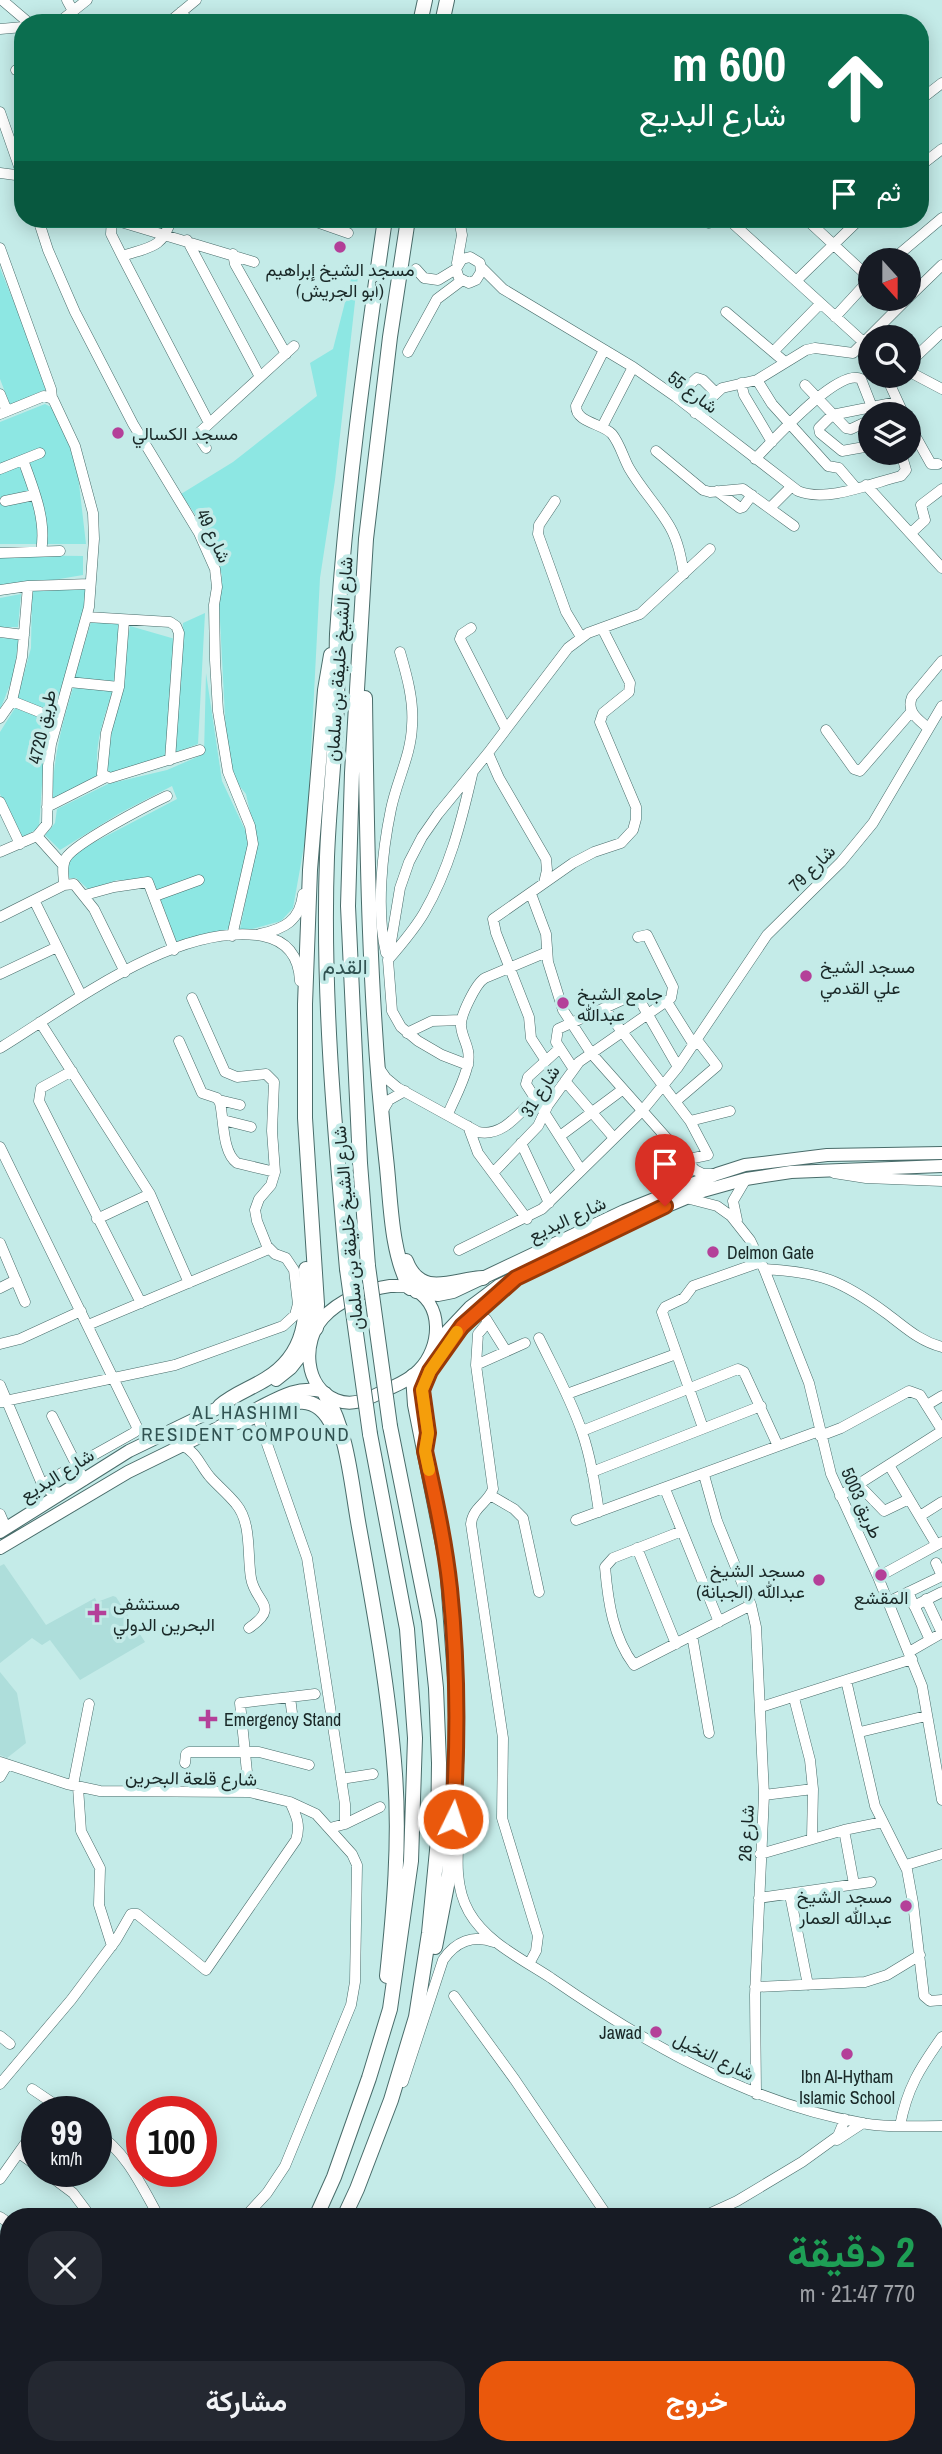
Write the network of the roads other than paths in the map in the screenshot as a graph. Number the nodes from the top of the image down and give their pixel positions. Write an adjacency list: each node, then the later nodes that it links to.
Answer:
1 (2, 0): 7 (street)
2 (67, 0): 5 (street)
3 (87, 0): 5 (street)
4 (196, 0): 6 (street)
5 (73, 11): 8 (street)
6 (181, 12): 9 (street)
7 (14, 14)
8 (69, 14)
9 (179, 14)
10 (0, 112): 11 (street)
11 (14, 152)
12 (942, 218): 30 (street)
13 (41, 228): 154 (street, شارع 49)
14 (111, 228): 32 (street)
15 (146, 228): 25 (street)
16 (169, 228): 25 (street)
17 (334, 228): 24 (street)
18 (384, 228): 119 (highway, شارع الشيخ خليفة بن سلمان)
19 (407, 228): 111 (highway, شارع الشيخ خليفة بن سلمان)
20 (461, 228): 26 (street)
21 (737, 228): 40 (street)
22 (816, 228): 28 (street)
23 (850, 228): 28 (street)
24 (348, 233)
25 (167, 235): 27 (street); 32 (street)
26 (462, 235): 34 (street, شارع 55); 36 (street)
27 (187, 240): 31 (street); 58 (street)
28 (833, 244): 37 (street); 40 (street)
29 (0, 248): 67 (street, طريق 4720)
30 (906, 248)
31 (233, 254): 33 (street); 58 (street)
32 (122, 256): 76 (street)
33 (254, 262)
34 (479, 264): 36 (street); 39 (street); 42 (street, شارع 55)
35 (942, 265): 41 (street)
36 (456, 267): 38 (street); 39 (street)
37 (858, 267)
38 (416, 269)
39 (467, 281): 42 (street, شارع 55); 53 (street)
40 (796, 281): 44 (street)
41 (921, 286)
42 (503, 289): 51 (street, شارع 55)
43 (858, 291): 47 (street)
44 (820, 303): 47 (street); 54 (street)
45 (726, 312): 54 (street)
46 (896, 312): 48 (street)
47 (835, 317): 50 (street)
48 (884, 325)
49 (942, 332): 55 (street)
50 (858, 338)
51 (604, 350): 57 (street, شارع 55); 78 (street)
52 (858, 350): 56 (street)
53 (408, 352)
54 (773, 352): 56 (street)
55 (921, 352)
56 (785, 362): 60 (street)
57 (633, 367): 68 (street, شارع 55); 78 (street)
58 (260, 377): 76 (street)
59 (921, 378): 64 (street)
60 (757, 380): 61 (street); 77 (street)
61 (741, 383): 65 (street); 80 (street)
62 (805, 385): 69 (street)
63 (891, 388): 71 (street)
64 (942, 389)
65 (716, 393): 68 (street); 74 (street)
66 (0, 394): 73 (street)
67 (48, 397): 73 (street); 108 (street, طريق 4720)
68 (676, 397): 74 (street, شارع 55)
69 (817, 397): 70 (street); 75 (street); 77 (street)
70 (870, 402)
71 (897, 402)
72 (858, 409): 75 (street)
73 (3, 413)
74 (695, 413): 86 (street, شارع 55)
75 (832, 415): 79 (street); 83 (street)
76 (209, 423): 82 (street)
77 (790, 424): 80 (street); 91 (street)
78 (602, 427): 107 (street)
79 (858, 427)
80 (772, 442): 86 (street)
81 (921, 447): 89 (street)
82 (206, 449)
83 (858, 449)
84 (656, 451): 94 (street)
85 (40, 453): 87 (street)
86 (755, 459): 92 (street, شارع 55)
87 (23, 460): 90 (street); 95 (street)
88 (904, 465): 91 (street, شارع 55)
89 (941, 466)
90 (0, 469)
91 (865, 485): 92 (street, شارع 55); 101 (street)
92 (791, 487): 99 (street)
93 (942, 489): 101 (street)
94 (717, 491): 96 (street); 96 (street)
95 (34, 495): 97 (street); 103 (street)
96 (752, 495): 99 (street)
97 (5, 501)
98 (555, 501): 118 (street)
99 (770, 508): 100 (street)
100 (794, 526)
101 (911, 533): 106 (street)
102 (710, 549): 107 (street)
103 (41, 551): 104 (street); 105 (street)
104 (60, 551)
105 (0, 553)
106 (942, 568)
107 (684, 573): 115 (street)
108 (90, 583): 109 (street); 112 (street, طريق 4720)
109 (28, 586): 110 (street); 117 (street)
110 (0, 590)
111 (363, 591): 180 (highway); 360 (highway, شارع الشيخ خليفة بن سلمان, bridge)
112 (87, 617): 113 (street); 122 (street, طريق 4720)
113 (124, 621): 123 (street); 134 (street)
114 (471, 628): 130 (street)
115 (602, 628): 118 (street); 146 (street)
116 (0, 632): 117 (street)
117 (24, 635): 124 (street)
118 (581, 637): 130 (street)
119 (337, 638): 144 (highway); 364 (highway, شارع الشيخ خليفة بن سلمان, bridge)
120 (400, 652): 159 (street)
121 (942, 661): 126 (street)
122 (69, 682): 123 (street); 128 (street, طريق 4720)
123 (119, 687): 136 (street)
124 (12, 701): 127 (street); 128 (street)
125 (942, 706): 129 (street, شارع 79)
126 (911, 712): 129 (street); 131 (street)
127 (0, 718)
128 (57, 719): 139 (street, طريق 4720)
129 (928, 728): 175 (street, شارع 79)
130 (506, 729): 133 (street)
131 (826, 730)
132 (200, 750): 134 (street)
133 (488, 753): 135 (street); 146 (street)
134 (170, 760): 136 (street)
135 (474, 770): 159 (street); 159 (street)
136 (104, 773): 139 (street)
137 (167, 796): 143 (street)
138 (0, 802): 141 (street)
139 (47, 807): 140 (street, طريق 4720)
140 (37, 836): 141 (street); 143 (street)
141 (20, 844): 142 (street)
142 (0, 852)
143 (63, 865): 147 (street)
144 (310, 870): 153 (street); 166 (highway)
145 (199, 880): 150 (street)
146 (544, 883): 148 (street)
147 (64, 885): 149 (street); 151 (street)
148 (531, 894): 158 (street); 160 (street)
149 (85, 895): 150 (street); 161 (street)
150 (155, 897): 157 (street)
151 (34, 900): 152 (street); 156 (street)
152 (0, 917)
153 (256, 935): 154 (street); 166 (street)
154 (232, 936): 157 (street)
155 (638, 937): 165 (street)
156 (57, 947): 162 (street); 163 (street)
157 (174, 950): 161 (street)
158 (547, 953): 160 (street); 171 (street)
159 (388, 960): 173 (street)
160 (511, 967): 169 (street); 179 (street)
161 (125, 972): 163 (street)
162 (0, 974)
163 (81, 995): 170 (street)
164 (192, 998): 212 (street)
165 (667, 1002): 168 (street, شارع 31); 175 (street)
166 (305, 1004): 217 (highway)
167 (604, 1008): 168 (street); 171 (street); 172 (street)
168 (648, 1014): 172 (street, شارع 31); 182 (street)
169 (461, 1020): 173 (street); 181 (street)
170 (40, 1022): 176 (street); 184 (street)
171 (573, 1022): 177 (street); 178 (street)
172 (624, 1031): 178 (street, شارع 31); 186 (street)
173 (407, 1033): 181 (street)
174 (178, 1041): 190 (street)
175 (695, 1042): 182 (street, شارع 79); 191 (street)
176 (0, 1048)
177 (559, 1049): 179 (street); 183 (street)
178 (591, 1053): 183 (street, شارع 31); 187 (street)
179 (546, 1061): 189 (street)
180 (378, 1065): 188 (street); 198 (highway)
181 (468, 1065): 197 (street)
182 (678, 1067): 186 (street, شارع 79)
183 (573, 1068): 185 (street, شارع 31)
184 (72, 1071): 219 (street); 222 (street)
185 (565, 1081): 195 (street); 196 (street, شارع 31)
186 (664, 1085): 191 (street); 193 (street, شارع 79)
187 (622, 1090): 193 (street); 195 (street)
188 (405, 1091): 197 (street); 198 (street)
189 (534, 1099): 196 (street); 201 (street)
190 (219, 1100): 192 (street); 199 (street)
191 (676, 1101): 200 (street)
192 (240, 1105)
193 (642, 1111): 204 (street, شارع 79); 208 (street)
194 (730, 1111): 200 (street)
195 (593, 1112): 203 (street); 204 (street)
196 (545, 1113): 203 (street); 205 (street, شارع 31)
197 (448, 1114): 201 (street)
198 (382, 1116): 221 (highway)
199 (223, 1120): 202 (street); 212 (street)
200 (691, 1121): 208 (street)
201 (468, 1126): 213 (street)
202 (250, 1128)
203 (560, 1136): 211 (street)
204 (614, 1139): 211 (street, شارع 79)
205 (522, 1143): 213 (street, شارع 31); 220 (street)
206 (0, 1147): 237 (street)
207 (942, 1153): 214 (main road, شارع البديع)
208 (684, 1160): 214 (street); 218 (street)
209 (942, 1166): 210 (main road, شارع البديع)
210 (823, 1169): 215 (main road, شارع البديع); 216 (street)
211 (581, 1170): 220 (street, شارع 79)
212 (275, 1172): 226 (street)
213 (493, 1173): 223 (street)
214 (718, 1174): 218 (main road, شارع البديع)
215 (746, 1179): 218 (main road, شارع البديع); 224 (street, طريق 5003)
216 (942, 1181)
217 (309, 1191): 240 (highway); 259 (highway)
218 (684, 1193): 224 (street, طريق 5003); 229 (main road, شارع البديع); 230 (main road, شارع البديع)
219 (150, 1194): 222 (street); 232 (street)
220 (549, 1203): 223 (street, شارع 79)
221 (393, 1217): 229 (highway); 234 (highway)
222 (97, 1219): 236 (street)
223 (527, 1219): 227 (street, شارع 79)
224 (739, 1224): 228 (street, طريق 5003)
225 (0, 1243): 231 (street)
226 (269, 1249): 232 (street); 251 (street)
227 (459, 1250)
228 (763, 1265): 246 (street); 248 (street); 267 (street, طريق 5003)
229 (483, 1278): 234 (main road, شارع البديع)
230 (516, 1278): 238 (highway); 243 (main road, شارع البديع)
231 (16, 1280): 233 (street); 235 (street)
232 (190, 1283): 236 (street)
233 (0, 1288)
234 (413, 1290): 240 (main road); 243 (main road)
235 (25, 1302)
236 (141, 1303): 239 (street)
237 (81, 1311): 239 (street); 245 (street)
238 (486, 1315): 247 (street); 249 (street); 273 (highway)
239 (88, 1325): 251 (street)
240 (316, 1328): 242 (main road)
241 (539, 1338): 255 (street)
242 (311, 1342): 254 (main road); 259 (main road, شارع البديع)
243 (436, 1343): 250 (main road)
244 (525, 1343): 247 (street)
245 (0, 1344)
246 (942, 1347)
247 (506, 1351): 249 (street)
248 (676, 1354): 253 (street); 255 (street)
249 (476, 1365): 285 (street)
250 (412, 1376): 254 (main road); 273 (highway)
251 (113, 1377): 257 (street); 269 (street)
252 (0, 1385): 257 (street)
253 (689, 1388): 260 (street); 264 (street); 265 (street)
254 (323, 1392): 263 (main road, شارع البديع); 280 (highway)
255 (567, 1394): 265 (street)
256 (942, 1396): 258 (street)
257 (3, 1401): 281 (street)
258 (926, 1405): 266 (street); 267 (street)
259 (220, 1406): 272 (main road, شارع البديع)
260 (761, 1406): 264 (street); 271 (street)
261 (52, 1416): 276 (street)
262 (258, 1418): 263 (highway); 280 (highway); 332 (street)
263 (221, 1427): 268 (main road, شارع البديع)
264 (703, 1429): 277 (street)
265 (582, 1430): 277 (street)
266 (942, 1430): 275 (street)
267 (820, 1433): 271 (street); 286 (street, طريق 5003)
268 (201, 1436): 270 (main road, شارع البديع); 274 (street)
269 (122, 1440): 272 (street); 276 (street)
270 (181, 1445): 274 (street); 296 (main road, شارع البديع)
271 (778, 1446): 278 (street)
272 (129, 1451): 279 (main road, شارع البديع)
273 (425, 1451): 330 (highway)
274 (200, 1460): 309 (street)
275 (889, 1465): 282 (street); 287 (street)
276 (76, 1466): 279 (street); 281 (street)
277 (592, 1472): 289 (street)
278 (704, 1475): 283 (street); 306 (street, شارع 26)
279 (83, 1479): 284 (main road, شارع البديع)
280 (350, 1479): 364 (highway)
281 (42, 1484): 284 (street)
282 (858, 1484): 286 (street); 287 (street)
283 (665, 1489): 289 (street); 294 (street)
284 (61, 1493): 293 (main road, شارع البديع)
285 (490, 1495): 302 (street); 355 (street)
286 (840, 1496): 300 (street, طريق 5003)
287 (909, 1499): 291 (street)
288 (942, 1502): 291 (street)
289 (599, 1513): 292 (street)
290 (0, 1514): 293 (street)
291 (920, 1516): 295 (street)
292 (576, 1520)
293 (3, 1530)
294 (682, 1531): 297 (street); 308 (street)
295 (939, 1543): 300 (street)
296 (0, 1548)
297 (637, 1548): 313 (street); 313 (street)
298 (936, 1563): 299 (street)
299 (942, 1576): 303 (street)
300 (878, 1577): 305 (street, طريق 5003)
301 (942, 1591): 304 (street)
302 (539, 1592)
303 (908, 1592): 305 (street); 307 (street)
304 (926, 1599): 307 (street); 310 (street)
305 (888, 1601): 314 (street, طريق 5003)
306 (751, 1605): 308 (street); 320 (street, شارع 26)
307 (914, 1606): 312 (street)
308 (719, 1622): 311 (street)
309 (249, 1628)
310 (942, 1633): 312 (street)
311 (692, 1635): 313 (street); 324 (street)
312 (930, 1640): 314 (street)
313 (676, 1644)
314 (911, 1655): 315 (street); 322 (street, طريق 5003)
315 (846, 1680): 318 (street); 323 (street)
316 (315, 1694): 317 (street)
317 (290, 1698): 321 (street); 325 (street)
318 (794, 1698): 320 (street); 334 (street)
319 (89, 1704): 333 (street)
320 (761, 1707): 336 (street, شارع 26)
321 (292, 1713)
322 (926, 1716): 323 (street); 337 (street, طريق 5003)
323 (860, 1732): 340 (street)
324 (709, 1733)
325 (246, 1751): 326 (street); 328 (street); 335 (street)
326 (185, 1763)
327 (4, 1764): 331 (street); 333 (street, شارع قلعة البحرين)
328 (309, 1765)
329 (373, 1774): 332 (street)
330 (456, 1774): 352 (street, شارع النخيل); 360 (highway)
331 (0, 1777)
332 (341, 1779): 341 (street)
333 (76, 1786): 335 (street, شارع قلعة البحرين); 353 (street)
334 (813, 1789): 336 (street); 344 (street)
335 (249, 1792): 338 (street, شارع قلعة البحرين)
336 (764, 1795): 345 (street, شارع 26)
337 (942, 1800)
338 (290, 1801): 342 (street, شارع قلعة البحرين); 353 (street)
339 (380, 1807): 341 (street)
340 (883, 1822): 343 (street); 347 (street)
341 (345, 1824): 342 (street)
342 (330, 1828): 382 (street, شارع قلعة البحرين)
343 (844, 1830): 344 (street); 349 (street)
344 (812, 1838): 345 (street)
345 (760, 1854): 351 (street, شارع 26)
346 (941, 1856): 347 (street)
347 (906, 1865): 354 (street)
348 (871, 1882): 349 (street)
349 (854, 1884): 350 (street)
350 (790, 1895): 351 (street); 356 (street)
351 (759, 1898): 357 (street, شارع 26)
352 (498, 1944): 355 (street, شارع النخيل); 369 (street, شارع النخيل)
353 (112, 1946): 365 (street)
354 (920, 1955): 356 (street); 359 (street)
355 (529, 1964): 367 (street, شارع النخيل)
356 (808, 1985): 357 (street)
357 (755, 1987): 367 (street, شارع 26)
358 (454, 1996): 385 (street)
359 (942, 2000)
360 (417, 2012): 369 (highway, شارع الشيخ خليفة بن سلمان)
361 (0, 2036): 363 (street)
362 (942, 2036): 372 (street)
363 (10, 2044)
364 (369, 2078): 383 (highway, شارع الشيخ خليفة بن سلمان)
365 (0, 2084)
366 (32, 2089): 368 (street)
367 (751, 2092): 370 (street, شارع النخيل)
368 (39, 2096)
369 (391, 2100): 384 (highway, شارع الشيخ خليفة بن سلمان)
370 (841, 2118): 371 (street, شارع النخيل); 376 (street)
371 (863, 2123): 372 (street, شارع النخيل); 376 (street)
372 (900, 2126): 373 (street, شارع النخيل)
373 (942, 2126)
374 (112, 2143): 381 (street)
375 (21, 2150): 377 (street)
376 (819, 2150): 386 (street)
377 (19, 2153): 378 (street)
378 (0, 2179)
379 (65, 2187): 380 (street)
380 (84, 2208)
381 (154, 2208)
382 (253, 2208)
383 (320, 2208)
384 (348, 2208)
385 (602, 2208)
386 (720, 2208)

